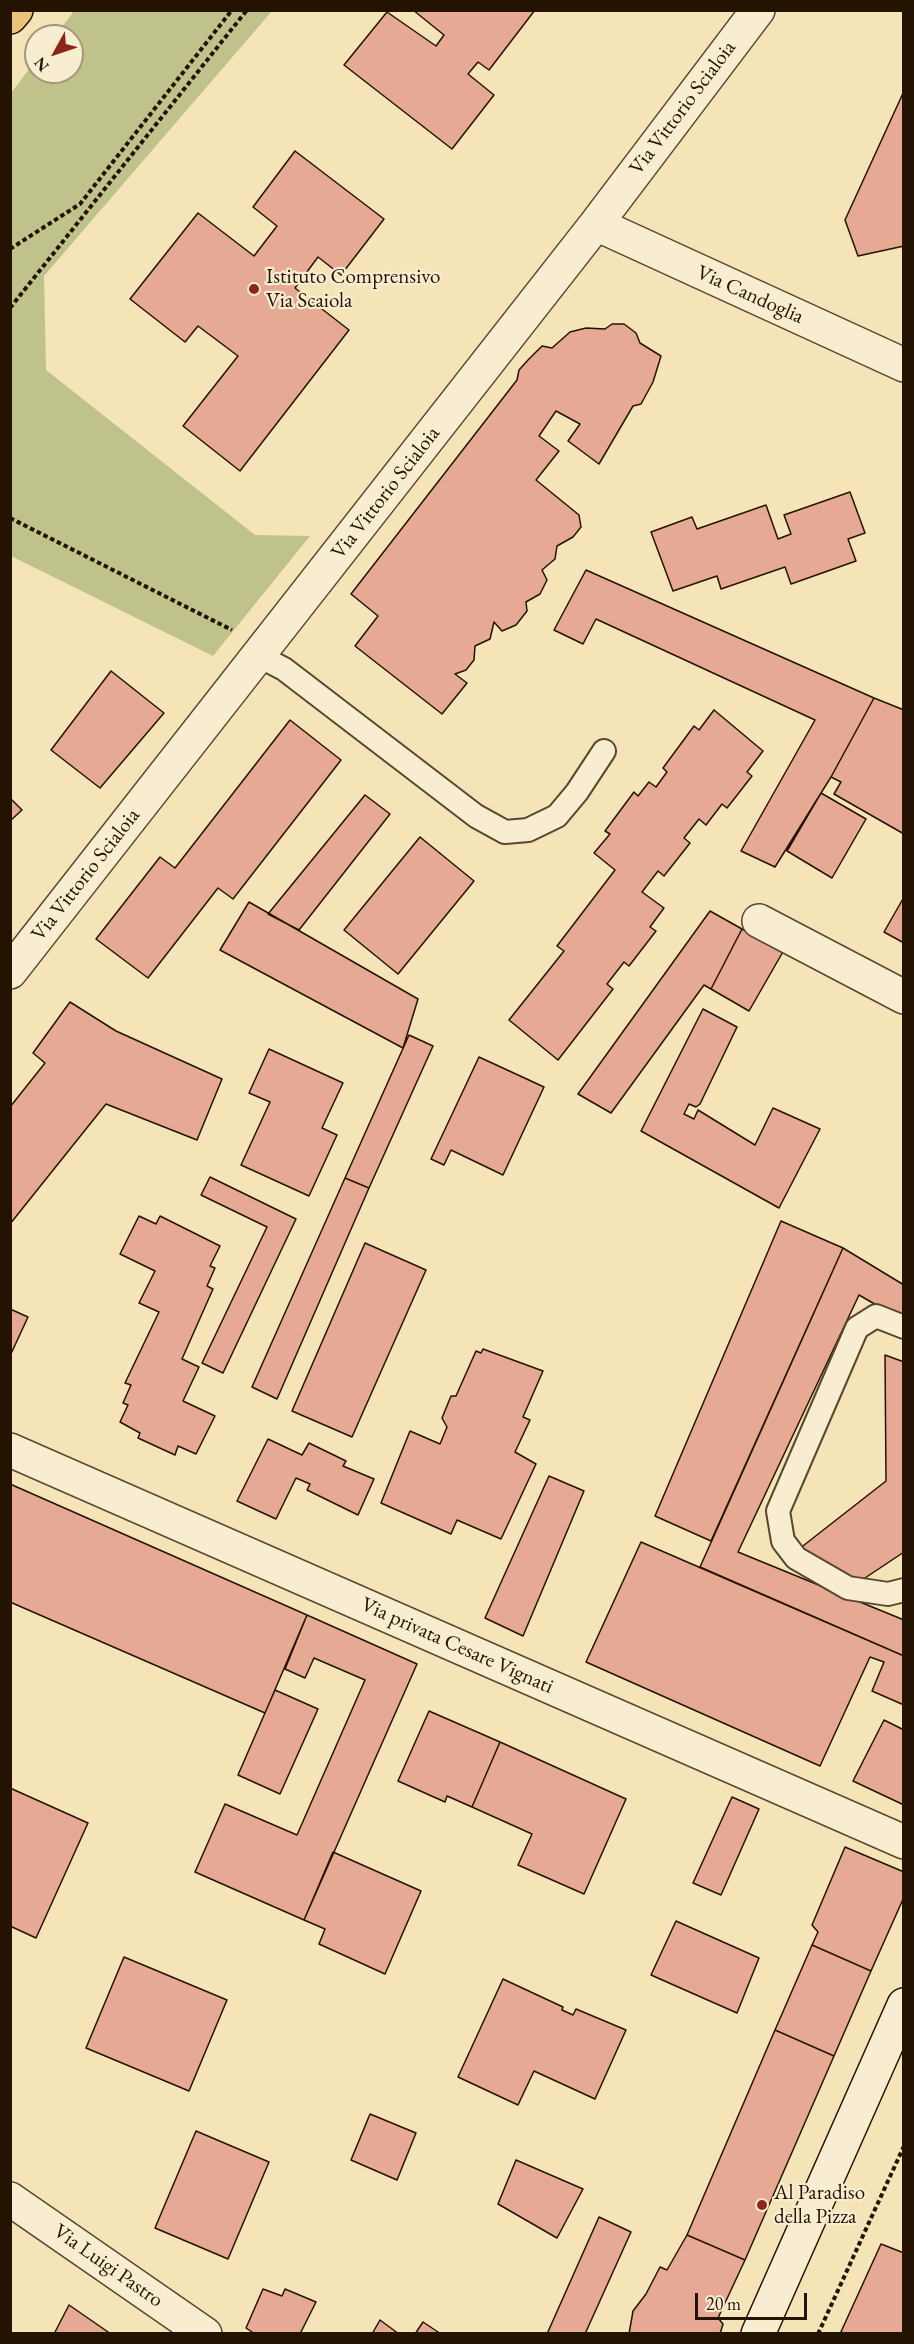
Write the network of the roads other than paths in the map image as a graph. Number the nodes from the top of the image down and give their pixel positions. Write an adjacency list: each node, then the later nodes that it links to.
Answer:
1 (16, 10): 3 (main road)
2 (758, 10): 4 (street, Via Vittorio Scialoia)
3 (10, 17)
4 (596, 224): 5 (street, Via Candoglia); 6 (street, Via Vittorio Scialoia)
5 (903, 364)
6 (262, 652): 7 (lane); 9 (street, Via Vittorio Scialoia)
7 (604, 751)
8 (759, 921): 10 (street)
9 (10, 972)
10 (903, 997)
11 (903, 1328): 13 (lane)
12 (10, 1450): 14 (street, Via privata Cesare Vignati)
13 (903, 1590)
14 (903, 1842)
15 (903, 2005): 18 (street)
16 (10, 2199): 17 (street, Via Luigi Pastro)
17 (205, 2334)
18 (758, 2334)

